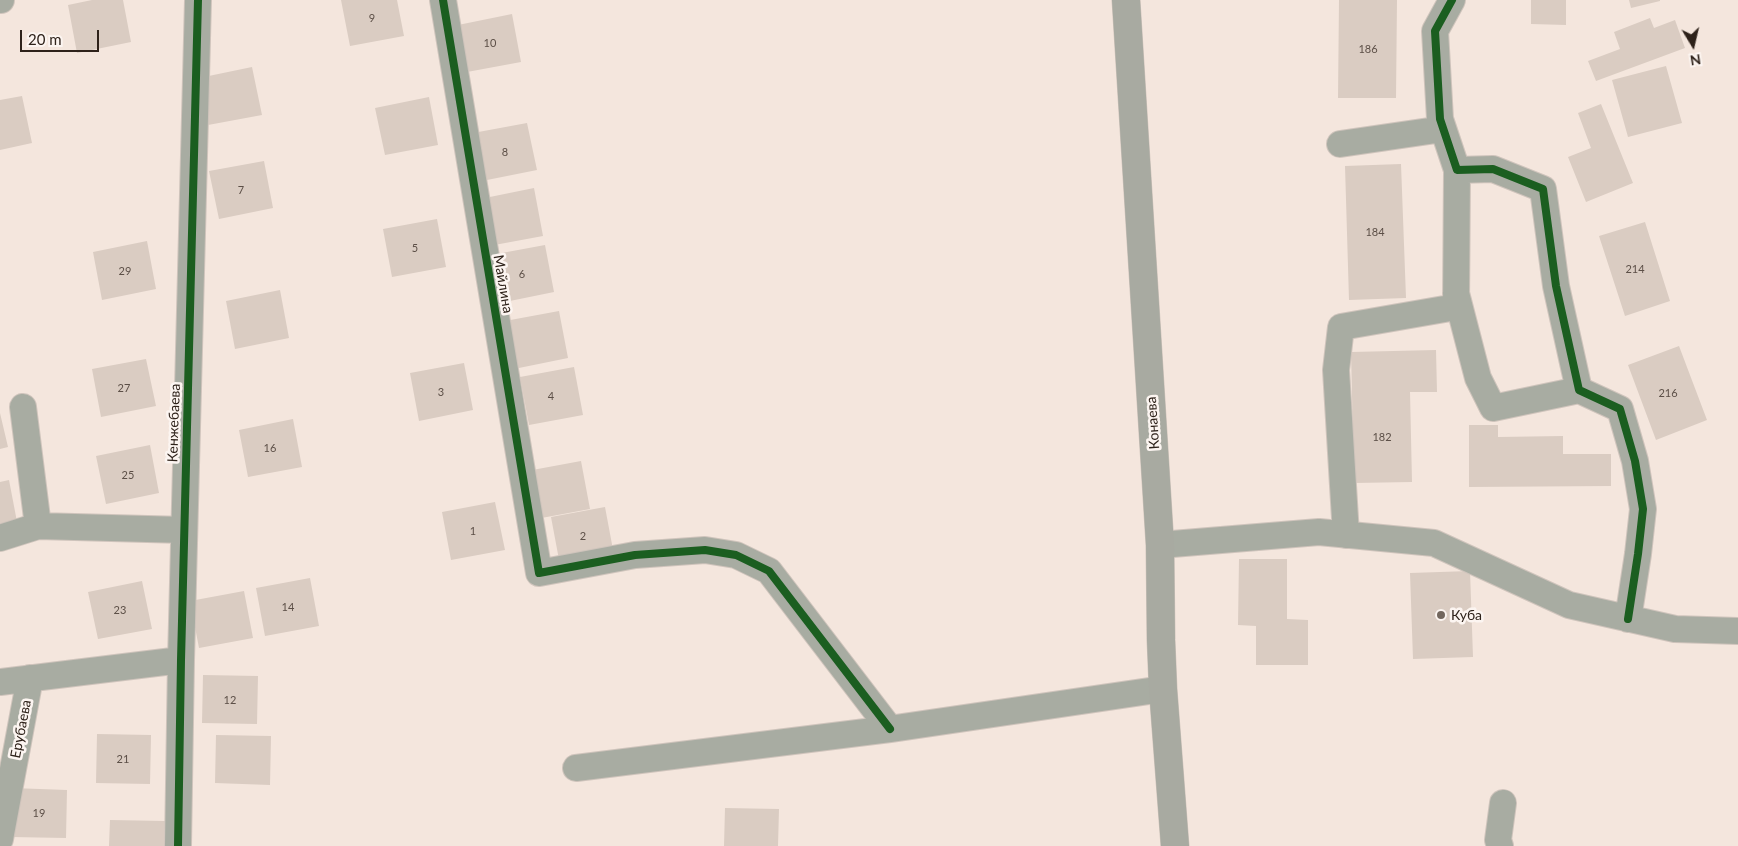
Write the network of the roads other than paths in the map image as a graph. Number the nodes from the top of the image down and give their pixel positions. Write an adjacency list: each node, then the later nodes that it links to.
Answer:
1 (198, 0): 12 (street, Кенжебаева)
2 (442, 0): 22 (street, Майлина)
3 (1126, 0): 15 (main road, Конаева)
4 (1452, 0): 5 (street)
5 (1443, 129): 6 (street); 7 (street)
6 (1340, 144)
7 (1458, 170): 8 (street); 9 (street)
8 (1456, 293): 9 (street); 13 (street)
9 (1579, 390): 16 (street)
10 (24, 407): 11 (street)
11 (38, 526): 12 (street); 14 (street)
12 (184, 530): 18 (street, Кенжебаева)
13 (1346, 535): 15 (street); 16 (street)
14 (0, 538)
15 (1160, 545): 21 (main road, Конаева)
16 (1628, 619): 17 (street)
17 (1738, 631)
18 (181, 660): 19 (street); 26 (street, Кенжебаева)
19 (30, 678): 20 (street); 25 (street, Ерубаева)
20 (0, 682)
21 (1163, 689): 22 (street); 27 (main road, Конаева)
22 (890, 729): 23 (street)
23 (576, 768)
24 (1503, 803): 28 (street)
25 (0, 840)
26 (178, 846)
27 (1174, 846)
28 (1500, 846)

